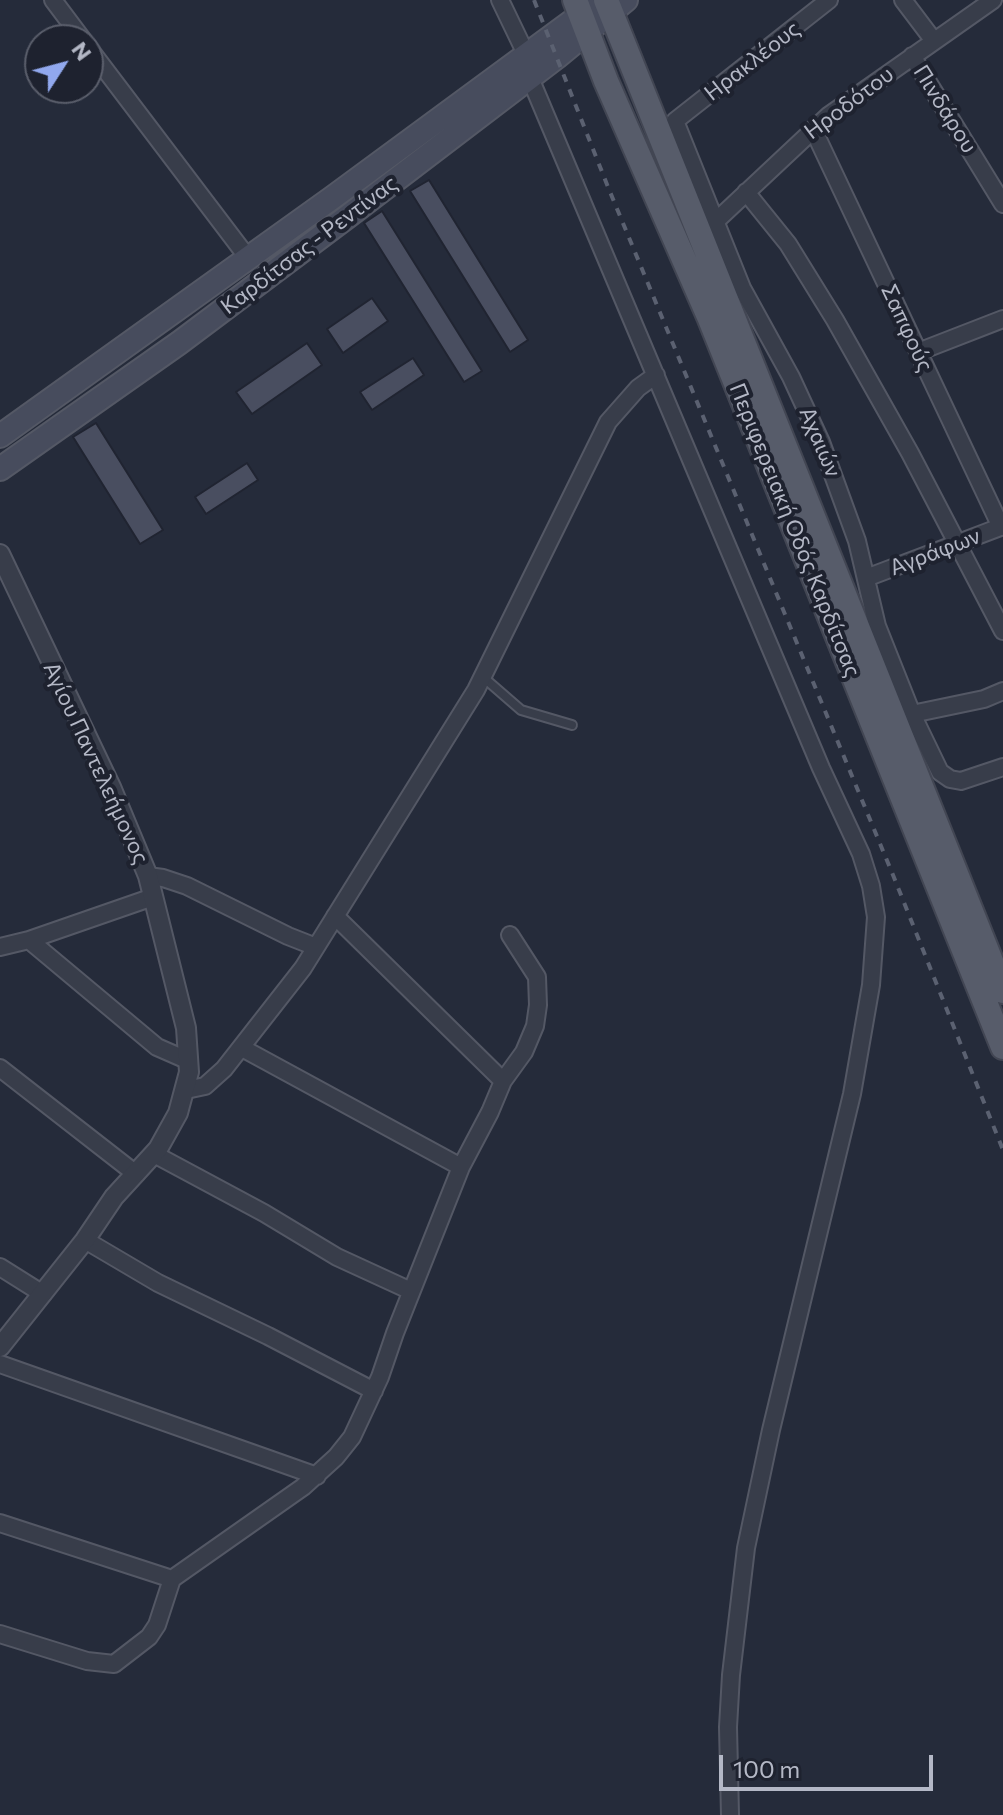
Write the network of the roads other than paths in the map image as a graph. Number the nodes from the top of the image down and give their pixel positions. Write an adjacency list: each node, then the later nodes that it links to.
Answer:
1 (53, 0): 8 (street)
2 (500, 0): 10 (street)
3 (829, 0): 14 (street, Ηρακλέους)
4 (903, 0): 9 (street)
5 (993, 0): 9 (street, Ηροδότου)
6 (611, 3): 7 (main road, Καρδίτσας - Ρεντίνας); 44 (main road, Περιφερειακή Οδός Καρδίτσας)
7 (581, 16): 10 (main road, Καρδίτσας - Ρεντίνας); 13 (main road, Καρδίτσας - Ρεντίνας); 45 (main road, Περιφερειακή Οδός Καρδίτσας)
8 (71, 24)
9 (934, 41): 11 (street, Ηροδότου)
10 (526, 54): 17 (main road, Καρδίτσας - Ρεντίνας)
11 (912, 56): 15 (street, Ηροδότου); 18 (street, Πινδάρου)
12 (104, 68): 21 (street)
13 (530, 78): 19 (main road, Καρδίτσας - Ρεντίνας); 24 (street)
14 (675, 121): 20 (street, Αχαιών)
15 (813, 129): 16 (street, Ηροδότου); 23 (street, Σαπφούς)
16 (746, 192): 20 (street, Ηροδότου); 28 (street)
17 (332, 198): 19 (main road); 21 (main road, Καρδίτσας - Ρεντίνας)
18 (1003, 204)
19 (347, 217): 26 (main road, Καρδίτσας - Ρεντίνας)
20 (716, 221): 30 (street, Αχαιών)
21 (248, 258): 25 (main road, Καρδίτσας - Ρεντίνας)
22 (1003, 319): 23 (street)
23 (918, 352): 27 (street, Σαπφούς)
24 (656, 375): 32 (street); 65 (street)
25 (0, 436)
26 (0, 469)
27 (1002, 527): 28 (street, Αγράφων)
28 (958, 543): 30 (street, Αγράφων); 31 (street)
29 (0, 554): 37 (street, Αγίου Παντελεήμονος)
30 (866, 578): 34 (street, Αχαιών)
31 (1003, 631)
32 (483, 677): 35 (lane); 39 (street)
33 (1003, 691): 34 (street)
34 (912, 714): 36 (street, Αχαιών)
35 (572, 725)
36 (1003, 767)
37 (148, 876): 38 (street, Αγίου Παντελεήμονος); 43 (street)
38 (153, 897): 41 (street); 47 (street, Αγίου Παντελεήμονος)
39 (335, 916): 43 (street); 49 (street)
40 (510, 935): 49 (street)
41 (29, 940): 42 (street); 47 (street)
42 (0, 947)
43 (316, 947): 46 (street)
44 (1003, 991)
45 (1003, 1047)
46 (242, 1048): 50 (street); 52 (street)
47 (189, 1061): 50 (street, Αγίου Παντελεήμονος)
48 (0, 1068): 53 (street)
49 (503, 1081): 52 (street)
50 (186, 1090): 51 (street, Αγίου Παντελεήμονος)
51 (154, 1154): 53 (street, Αγίου Παντελεήμονος); 56 (street)
52 (461, 1167): 56 (street)
53 (136, 1174): 54 (street, Αγίου Παντελεήμονος)
54 (85, 1240): 57 (street, Αγίου Παντελεήμονος); 60 (street)
55 (0, 1267): 57 (street)
56 (411, 1291): 60 (street)
57 (43, 1294): 58 (street, Αγίου Παντελεήμονος)
58 (0, 1347)
59 (0, 1364): 61 (street)
60 (374, 1391): 61 (street)
61 (317, 1476): 63 (street)
62 (0, 1523): 63 (street)
63 (172, 1579): 64 (street)
64 (0, 1634)
65 (730, 1815)

